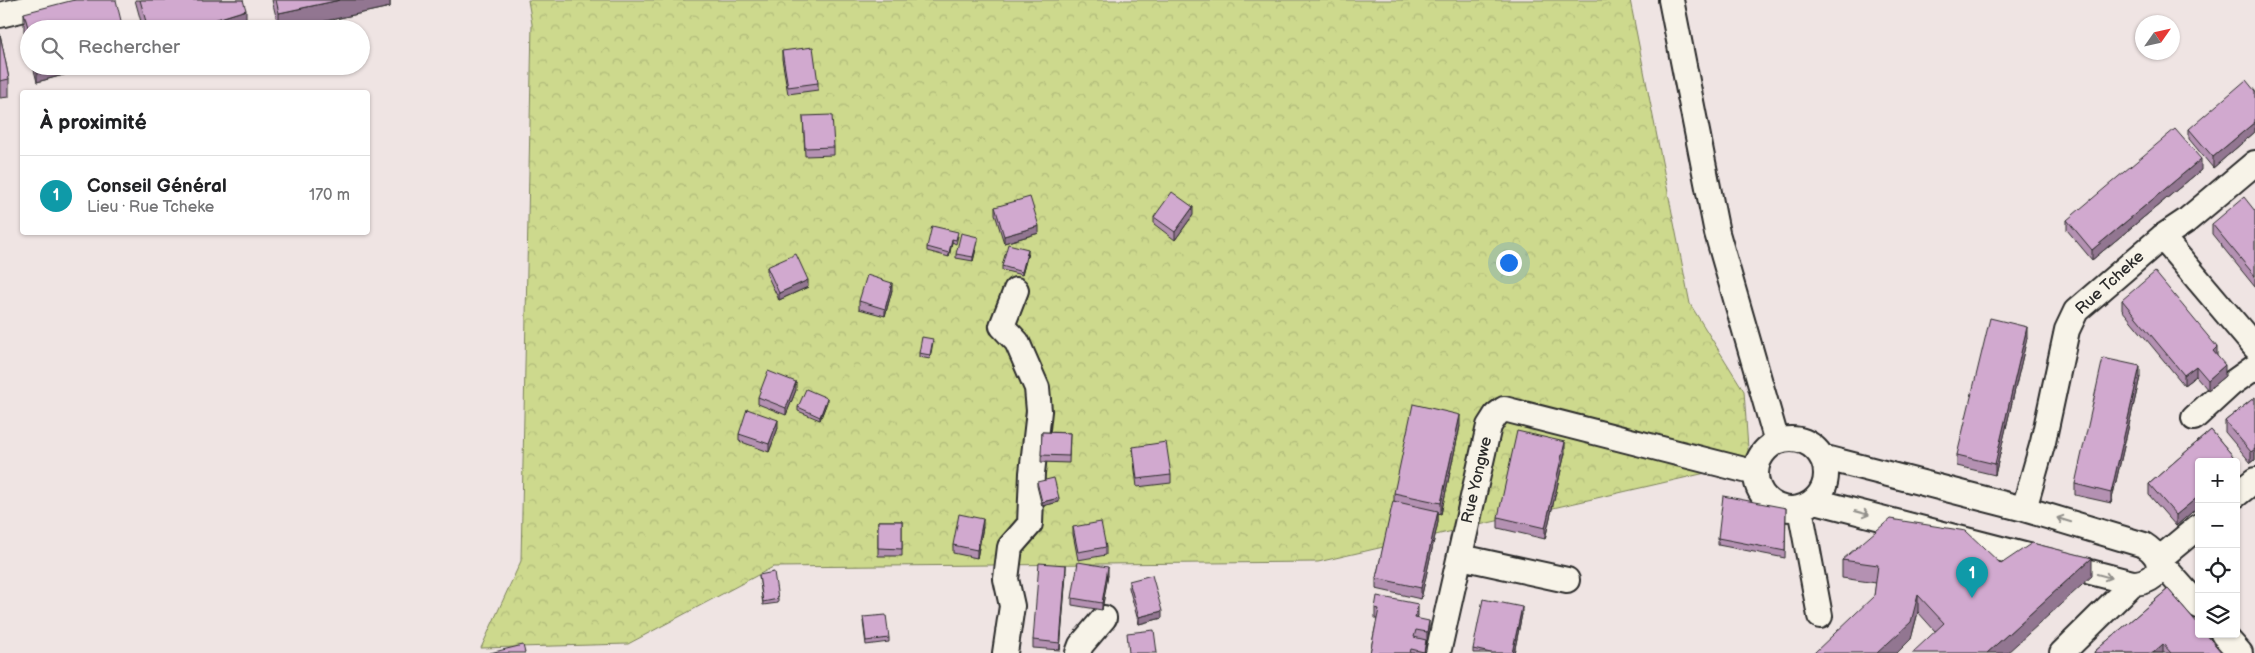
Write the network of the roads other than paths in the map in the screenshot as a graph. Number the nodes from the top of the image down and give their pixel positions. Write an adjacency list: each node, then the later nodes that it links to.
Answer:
1 (61, 0): 3 (street)
2 (1671, 0): 10 (street)
3 (5, 10)
4 (2255, 163): 5 (street, Rue Tcheke)
5 (2162, 237): 7 (street); 16 (street, Rue Tcheke)
6 (1016, 290): 26 (street)
7 (2255, 347)
8 (2255, 367): 9 (street)
9 (2194, 418)
10 (1777, 442): 11 (street); 12 (street)
11 (1822, 457): 15 (street); 16 (street)
12 (1756, 473): 15 (street); 18 (street, Rue Yongwe)
13 (2255, 480): 14 (street)
14 (2240, 492)
15 (1807, 504): 21 (street, one-way to 21); 23 (street)
16 (2024, 509): 19 (street, one-way to 16)
17 (2195, 529): 19 (street)
18 (1461, 557): 20 (street); 28 (street, Rue Yongwe)
19 (2158, 560): 21 (street); 22 (street)
20 (1567, 580)
21 (2133, 583): 29 (street)
22 (2195, 602)
23 (1820, 616)
24 (1104, 618): 27 (street)
25 (2227, 638): 30 (street)
26 (1006, 653)
27 (1078, 653)
28 (1438, 653)
29 (2062, 653)
30 (2240, 653)

